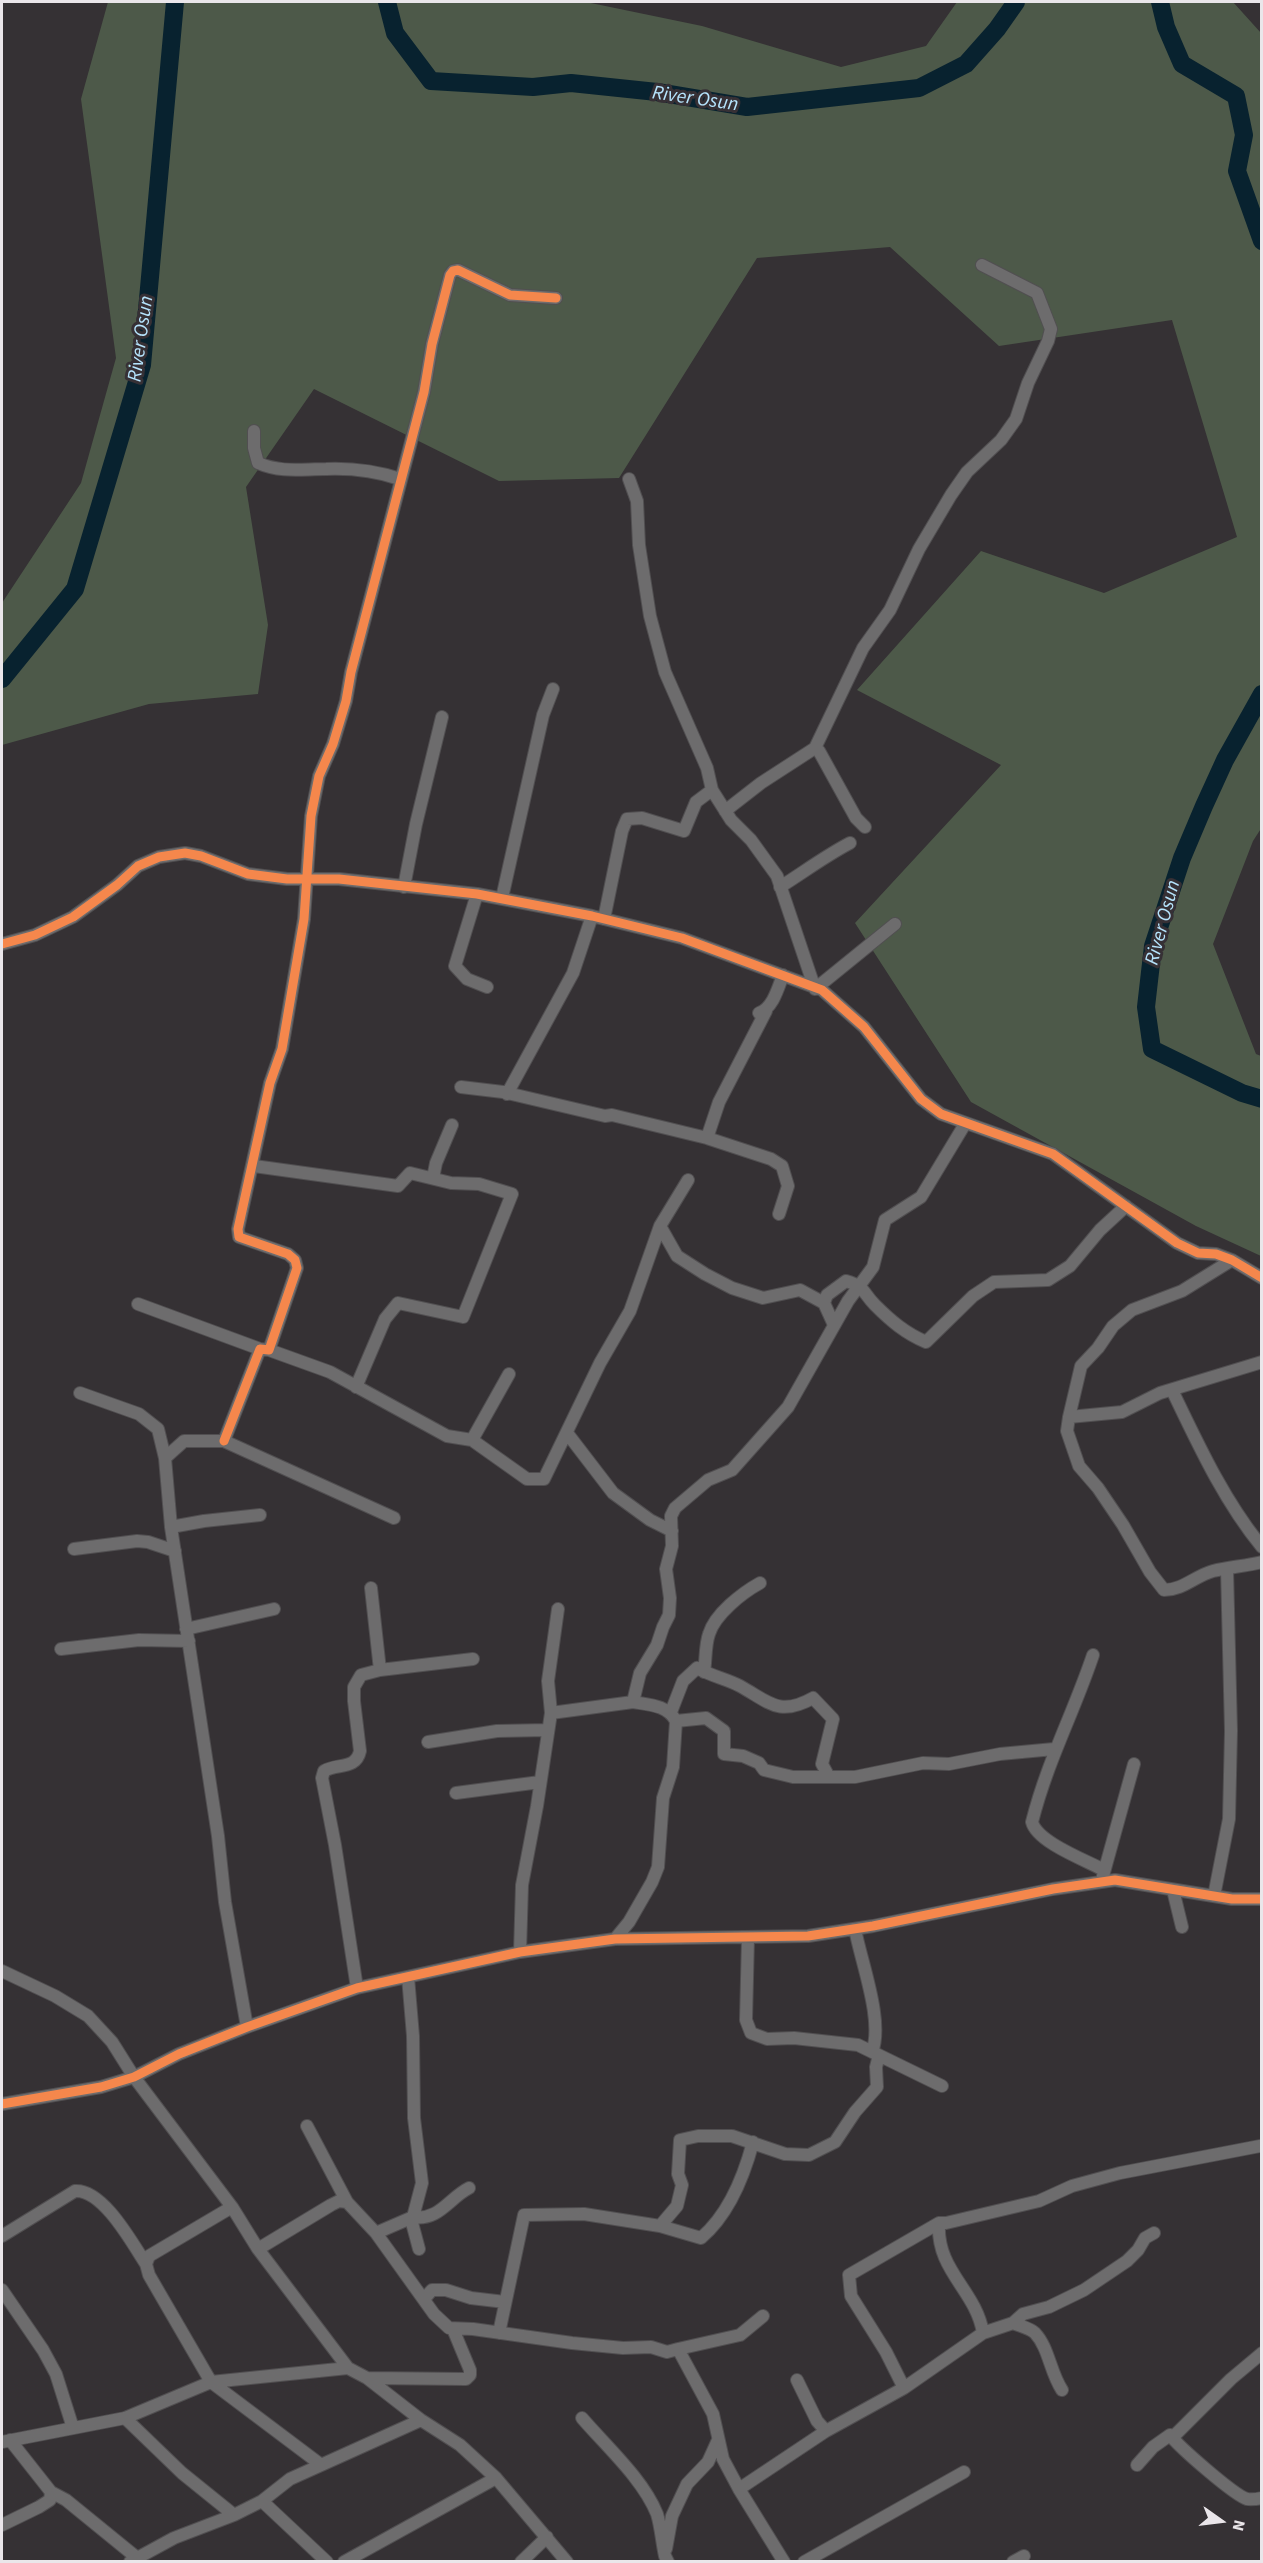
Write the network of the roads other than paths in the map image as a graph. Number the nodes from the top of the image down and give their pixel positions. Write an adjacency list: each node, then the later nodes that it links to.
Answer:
1 (982, 265): 8 (street)
2 (556, 298): 4 (street)
3 (254, 431): 4 (street)
4 (400, 479): 13 (street)
5 (629, 479): 9 (street)
6 (553, 689): 17 (street)
7 (442, 717): 14 (street)
8 (815, 748): 10 (street); 11 (street)
9 (712, 790): 10 (street); 18 (street)
10 (724, 811): 15 (street)
11 (865, 827)
12 (850, 843): 15 (street)
13 (308, 880): 14 (street); 20 (street); 29 (street)
14 (404, 887): 16 (street)
15 (780, 887): 23 (street)
16 (477, 894): 17 (street); 22 (street)
17 (502, 898): 18 (street)
18 (598, 918): 21 (street); 25 (street)
19 (895, 924): 23 (street)
20 (2, 944)
21 (783, 975): 23 (street); 28 (street)
22 (487, 987)
23 (815, 989): 26 (street)
24 (461, 1087): 25 (street)
25 (507, 1094): 28 (street)
26 (965, 1124): 32 (street); 37 (street)
27 (452, 1125): 30 (street)
28 (707, 1138): 33 (street)
29 (254, 1166): 30 (street); 41 (street)
30 (433, 1178): 44 (street)
31 (688, 1180): 34 (street)
32 (1126, 1206): 35 (street); 37 (street)
33 (779, 1214)
34 (660, 1226): 38 (street); 48 (street)
35 (1232, 1260): 36 (street); 47 (street)
36 (1262, 1278)
37 (859, 1285): 38 (street); 40 (street)
38 (824, 1303): 40 (street)
39 (138, 1304): 41 (street)
40 (834, 1324): 55 (street)
41 (264, 1350): 44 (street); 50 (street)
42 (1262, 1362): 45 (street)
43 (509, 1374): 49 (street)
44 (356, 1387): 49 (street)
45 (1172, 1390): 47 (street); 57 (street)
46 (80, 1393): 51 (street)
47 (1069, 1417): 60 (street)
48 (567, 1433): 49 (street); 55 (street)
49 (472, 1440)
50 (224, 1441): 51 (street); 53 (street)
51 (165, 1458): 54 (street)
52 (260, 1515): 54 (street)
53 (394, 1518)
54 (171, 1527): 58 (street)
55 (672, 1531): 71 (street)
56 (74, 1548): 58 (street)
57 (1262, 1548)
58 (175, 1551): 65 (street)
59 (1262, 1562): 60 (street)
60 (1227, 1569): 83 (street)
61 (759, 1583): 70 (street)
62 (371, 1588): 69 (street)
63 (274, 1609): 65 (street)
64 (558, 1609): 72 (street)
65 (187, 1635): 66 (street); 93 (street)
66 (62, 1649)
67 (1093, 1655): 76 (street)
68 (473, 1659): 69 (street)
69 (380, 1670): 92 (street)
70 (704, 1672): 73 (street); 78 (street)
71 (633, 1702): 72 (street); 73 (street)
72 (551, 1713): 74 (street)
73 (673, 1716): 78 (street); 88 (street)
74 (547, 1730): 75 (street); 79 (street)
75 (428, 1742)
76 (1054, 1749): 78 (street); 81 (street)
77 (1134, 1764): 81 (street)
78 (829, 1778)
79 (540, 1782): 80 (street); 89 (street)
80 (456, 1793)
81 (1103, 1876): 82 (street); 86 (street)
82 (1173, 1890): 83 (street); 85 (street)
83 (1214, 1896): 84 (street)
84 (1262, 1899)
85 (1182, 1927)
86 (855, 1929): 87 (street); 94 (street)
87 (747, 1938): 88 (street); 94 (street)
88 (615, 1939): 89 (street)
89 (520, 1952): 91 (street)
90 (2, 1971): 95 (street)
91 (408, 1977): 92 (street); 104 (street)
92 (357, 1988): 93 (street)
93 (247, 2027): 95 (street)
94 (876, 2054): 96 (street); 99 (street)
95 (134, 2077): 97 (street); 103 (street)
96 (942, 2086)
97 (2, 2104)
98 (307, 2126): 102 (street)
99 (753, 2142): 106 (street); 106 (street)
100 (1260, 2146): 105 (street)
101 (468, 2188): 104 (street)
102 (347, 2202): 107 (street); 110 (street)
103 (232, 2207): 110 (street); 112 (street)
104 (412, 2218): 107 (street); 111 (street)
105 (939, 2223): 122 (street); 129 (street)
106 (660, 2226): 115 (street)
107 (376, 2233): 114 (street)
108 (1154, 2233): 116 (street)
109 (2, 2236): 112 (street)
110 (258, 2249): 125 (street)
111 (419, 2249)
112 (146, 2264): 128 (street)
113 (2, 2290): 134 (street)
114 (424, 2300): 115 (street); 119 (street)
115 (506, 2302): 121 (street)
116 (1023, 2314): 118 (street); 120 (street)
117 (763, 2316): 123 (street)
118 (1013, 2323): 120 (street); 122 (street)
119 (453, 2329): 121 (street); 126 (street)
120 (1033, 2331): 130 (street)
121 (499, 2333): 123 (street)
122 (983, 2333): 129 (street)
123 (678, 2349): 137 (street)
124 (1262, 2353): 136 (street)
125 (348, 2368): 126 (street); 128 (street)
126 (367, 2378): 133 (street)
127 (797, 2380): 135 (street)
128 (211, 2382): 131 (street); 141 (street)
129 (904, 2388): 135 (street)
130 (1062, 2390)
131 (125, 2418): 134 (street); 149 (street)
132 (582, 2418): 153 (street)
133 (421, 2420): 141 (street); 144 (street)
134 (73, 2428): 138 (street)
135 (826, 2431): 145 (street)
136 (1172, 2438): 142 (street); 147 (street)
137 (718, 2440): 139 (street); 140 (street)
138 (6, 2441): 146 (street)
139 (723, 2459): 140 (street); 145 (street)
140 (708, 2462): 153 (street)
141 (320, 2464): 148 (street)
142 (1137, 2465)
143 (964, 2472): 159 (street)
144 (496, 2478): 151 (street); 155 (street)
145 (738, 2489): 158 (street)
146 (51, 2492): 150 (street); 152 (street)
147 (1262, 2498)
148 (262, 2501): 149 (street); 154 (street)
149 (234, 2515): 152 (street)
150 (2, 2525)
151 (547, 2537): 156 (street); 157 (street)
152 (133, 2559)
153 (665, 2560)
154 (327, 2562)
155 (344, 2562)
156 (521, 2562)
157 (567, 2562)
158 (784, 2562)
159 (804, 2562)

